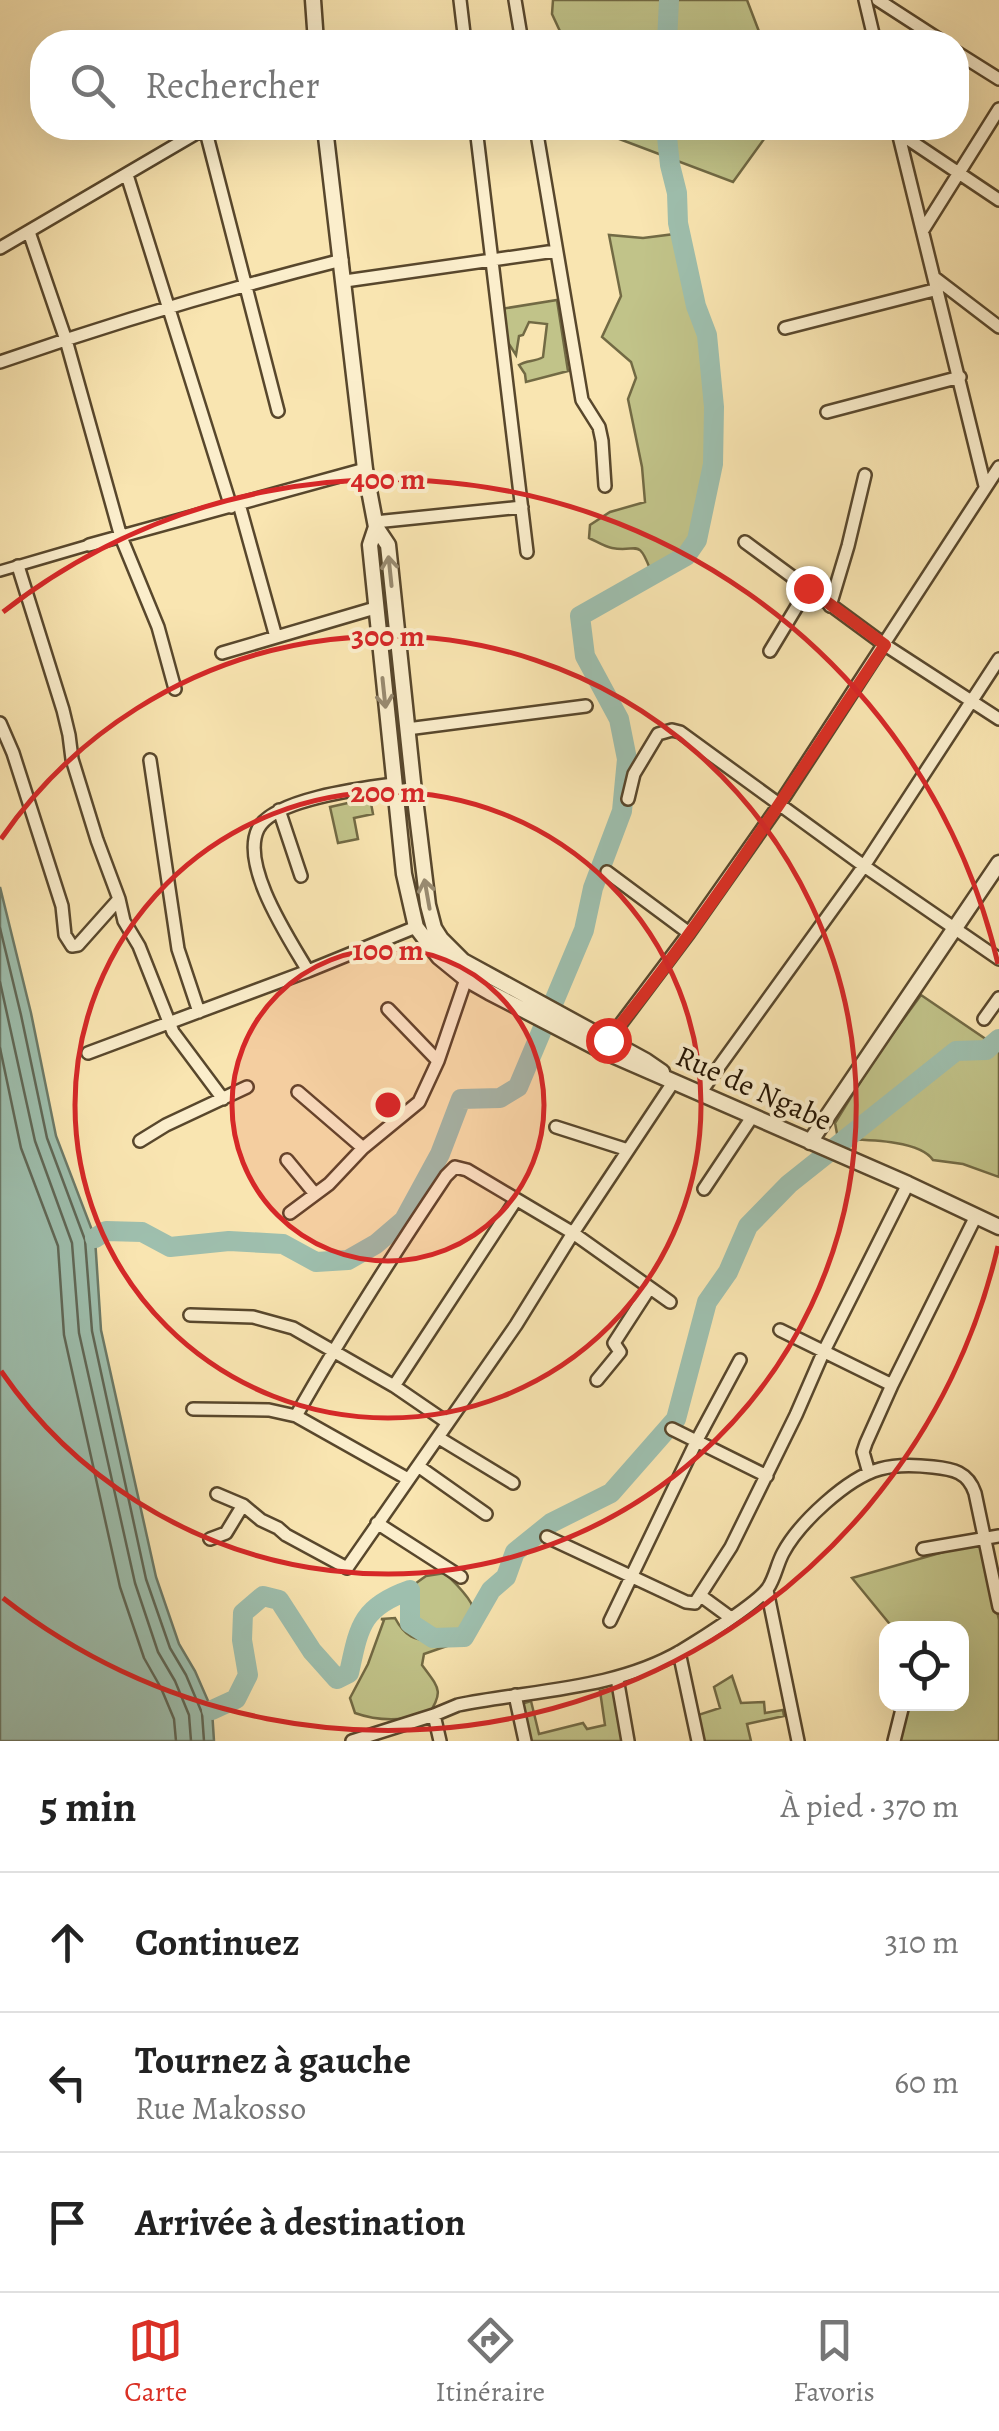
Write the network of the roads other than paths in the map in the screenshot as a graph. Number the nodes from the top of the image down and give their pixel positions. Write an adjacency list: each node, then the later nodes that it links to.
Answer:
1 (313, 0): 6 (street)
2 (460, 0): 7 (street)
3 (516, 0): 8 (street)
4 (866, 0): 9 (street)
5 (878, 0): 10 (street)
6 (315, 30)
7 (464, 30)
8 (520, 30)
9 (873, 30)
10 (924, 30)
11 (969, 60): 12 (street)
12 (999, 80)
13 (999, 110): 21 (street)
14 (185, 140): 22 (street)
15 (208, 140): 32 (street)
16 (327, 140): 29 (street)
17 (478, 140): 28 (street)
18 (538, 140): 27 (street)
19 (900, 140): 24 (street)
20 (912, 140): 21 (street)
21 (959, 173): 23 (street); 24 (street)
22 (127, 175): 25 (street); 33 (street)
23 (999, 200)
24 (923, 230): 31 (street)
25 (29, 232): 26 (street); 36 (street)
26 (0, 248)
27 (555, 251): 28 (street); 44 (street)
28 (493, 258): 30 (street); 47 (street)
29 (342, 260): 30 (street); 32 (street)
30 (344, 281): 42 (street)
31 (936, 284): 34 (street); 35 (street); 38 (street)
32 (244, 285): 33 (street); 39 (street)
33 (167, 307): 36 (street); 46 (street)
34 (999, 327)
35 (785, 328)
36 (66, 340): 37 (street); 49 (street)
37 (0, 362)
38 (960, 377): 40 (street); 45 (street)
39 (278, 411)
40 (827, 412)
41 (999, 468): 45 (street)
42 (365, 470): 46 (street); 48 (street)
43 (865, 475): 56 (street)
44 (605, 486)
45 (985, 486): 59 (street)
46 (235, 506): 49 (street); 58 (street)
47 (522, 507): 48 (street); 52 (street)
48 (376, 524): 57 (street); 68 (street, one-way to 48)
49 (121, 537): 51 (street); 63 (street)
50 (745, 542): 55 (street)
51 (90, 545): 53 (street)
52 (528, 552)
53 (18, 566): 54 (street); 78 (street)
54 (0, 571)
55 (808, 588): 56 (street); 60 (street)
56 (830, 606): 59 (street)
57 (376, 608): 58 (street); 70 (street, one-way to 70)
58 (276, 637): 61 (street)
59 (885, 645): 64 (street); 72 (street)
60 (770, 651)
61 (222, 653)
62 (999, 659): 64 (street)
63 (174, 689)
64 (971, 701): 66 (street); 75 (street)
65 (586, 706): 68 (street)
66 (999, 719)
67 (0, 724): 78 (street)
68 (407, 729): 87 (street, one-way to 68)
69 (150, 760): 88 (street)
70 (394, 784): 73 (street); 79 (street)
71 (628, 799): 72 (street)
72 (779, 804): 75 (street); 81 (street)
73 (279, 810): 77 (street); 83 (street)
74 (999, 863): 80 (street)
75 (864, 866): 80 (street); 97 (street)
76 (607, 872): 81 (street)
77 (302, 876)
78 (120, 900): 90 (street)
79 (416, 927): 83 (street); 84 (street)
80 (955, 928): 82 (street); 102 (street)
81 (689, 933): 91 (street)
82 (999, 958)
83 (308, 971): 88 (street)
84 (466, 978): 87 (street); 93 (street)
85 (999, 998): 89 (street)
86 (388, 1009): 93 (street)
87 (537, 1010): 91 (street, Rue de Ngabe)
88 (199, 1012): 90 (street)
89 (984, 1019)
90 (169, 1023): 92 (street); 98 (street)
91 (604, 1045): 94 (street, Rue de Ngabe)
92 (88, 1053)
93 (438, 1061): 103 (street)
94 (670, 1079): 97 (street, Rue de Ngabe); 104 (street)
95 (247, 1087): 98 (street)
96 (298, 1092): 103 (street)
97 (700, 1093): 99 (street, Rue de Ngabe)
98 (223, 1098): 101 (street)
99 (752, 1118): 102 (street, Rue de Ngabe); 107 (street)
100 (556, 1128): 104 (street)
101 (140, 1141)
102 (815, 1144): 106 (street, Rue de Ngabe)
103 (364, 1148): 108 (street)
104 (628, 1150): 113 (street)
105 (287, 1160): 108 (street)
106 (908, 1184): 111 (street, Rue de Ngabe); 119 (street)
107 (704, 1189)
108 (315, 1194): 110 (street)
109 (516, 1200): 113 (street); 118 (street); 122 (street)
110 (290, 1212)
111 (976, 1216): 112 (street, Rue de Ngabe); 123 (street)
112 (999, 1227)
113 (573, 1233): 114 (street); 126 (street)
114 (649, 1290): 115 (street); 121 (street)
115 (670, 1302)
116 (190, 1315): 118 (street)
117 (780, 1330): 119 (street)
118 (332, 1351): 122 (street); 125 (street)
119 (823, 1353): 123 (street); 132 (street)
120 (740, 1360): 129 (street)
121 (597, 1380)
122 (394, 1386): 126 (street)
123 (892, 1386): 131 (street)
124 (193, 1408): 125 (street)
125 (296, 1416): 133 (street)
126 (448, 1423): 128 (street)
127 (672, 1429): 129 (street)
128 (439, 1438): 130 (street); 134 (street)
129 (697, 1440): 132 (street); 144 (street)
130 (418, 1466): 133 (street); 137 (street)
131 (869, 1473): 141 (street); 146 (street)
132 (767, 1476): 147 (street)
133 (408, 1479): 138 (street)
134 (513, 1484)
135 (217, 1494): 136 (street)
136 (243, 1505): 138 (street); 142 (street)
137 (486, 1514)
138 (377, 1524): 145 (street)
139 (999, 1536): 141 (street)
140 (547, 1537): 144 (street)
141 (985, 1538): 143 (street); 148 (street)
142 (210, 1539)
143 (923, 1549)
144 (631, 1576): 147 (street); 150 (street)
145 (461, 1577)
146 (767, 1590): 149 (street); 161 (street)
147 (701, 1596): 149 (street)
148 (999, 1608)
149 (731, 1618): 151 (street)
150 (610, 1621)
151 (679, 1652): 152 (street); 160 (street)
152 (617, 1678): 153 (street); 159 (street)
153 (515, 1694): 155 (street); 158 (street)
154 (902, 1711): 162 (street)
155 (434, 1716): 156 (street); 157 (street)
156 (361, 1740)
157 (440, 1741)
158 (525, 1741)
159 (628, 1741)
160 (698, 1741)
161 (798, 1741)
162 (894, 1741)

